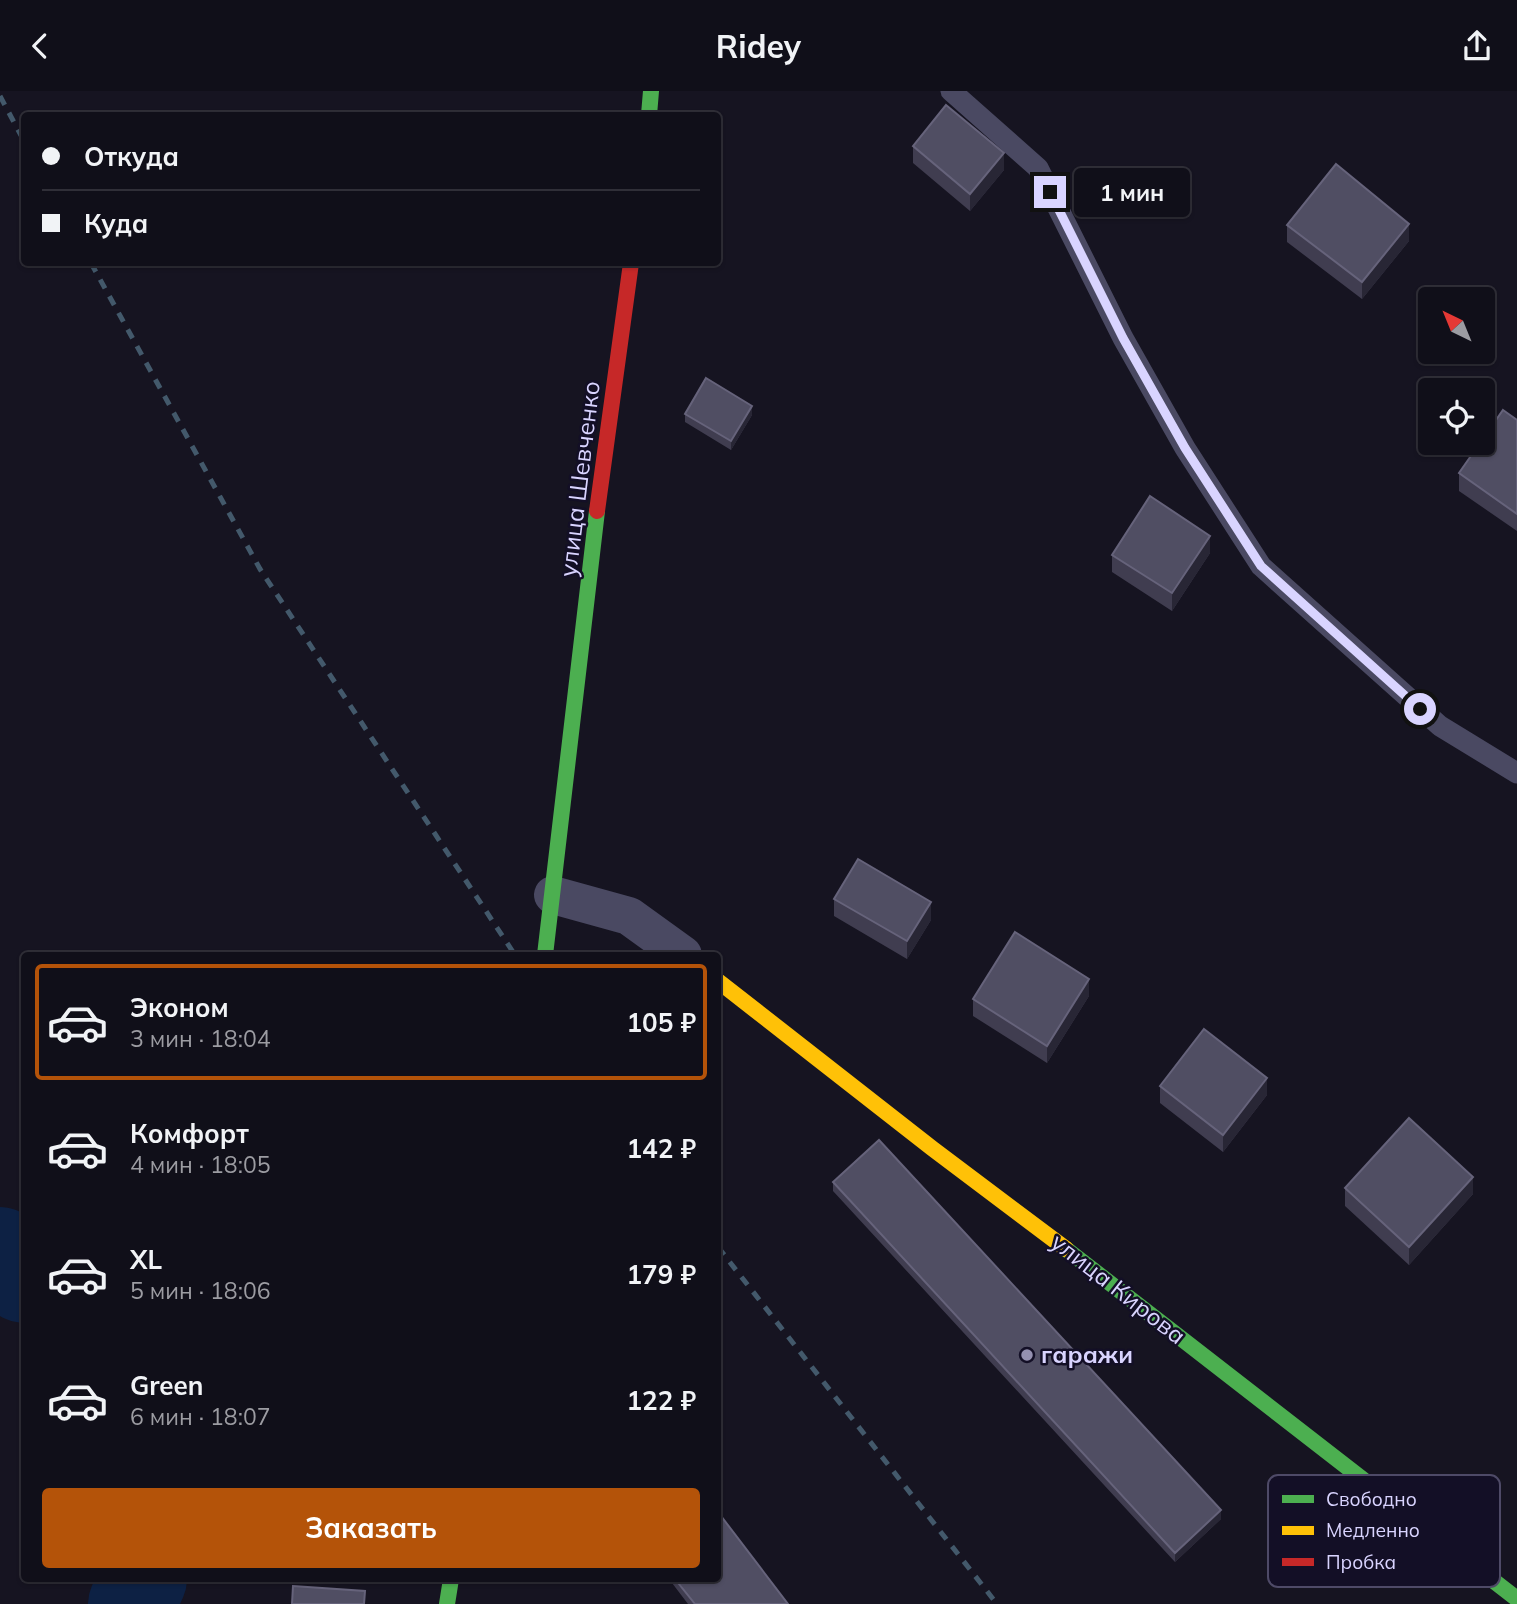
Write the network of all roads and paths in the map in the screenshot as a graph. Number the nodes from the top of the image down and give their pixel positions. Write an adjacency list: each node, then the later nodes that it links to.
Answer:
1 (651, 91): 3 (street)
2 (951, 91): 5 (lane)
3 (649, 112)
4 (631, 266): 6 (street, улица Шевченко)
5 (1517, 773)
6 (553, 895): 7 (street, улица Шевченко); 8 (street)
7 (545, 952)
8 (679, 952)
9 (721, 983): 10 (street, улица Кирова)
10 (1358, 1475)
11 (451, 1582): 14 (street)
12 (1500, 1586): 13 (street, улица Кирова)
13 (1517, 1599)
14 (447, 1604)

